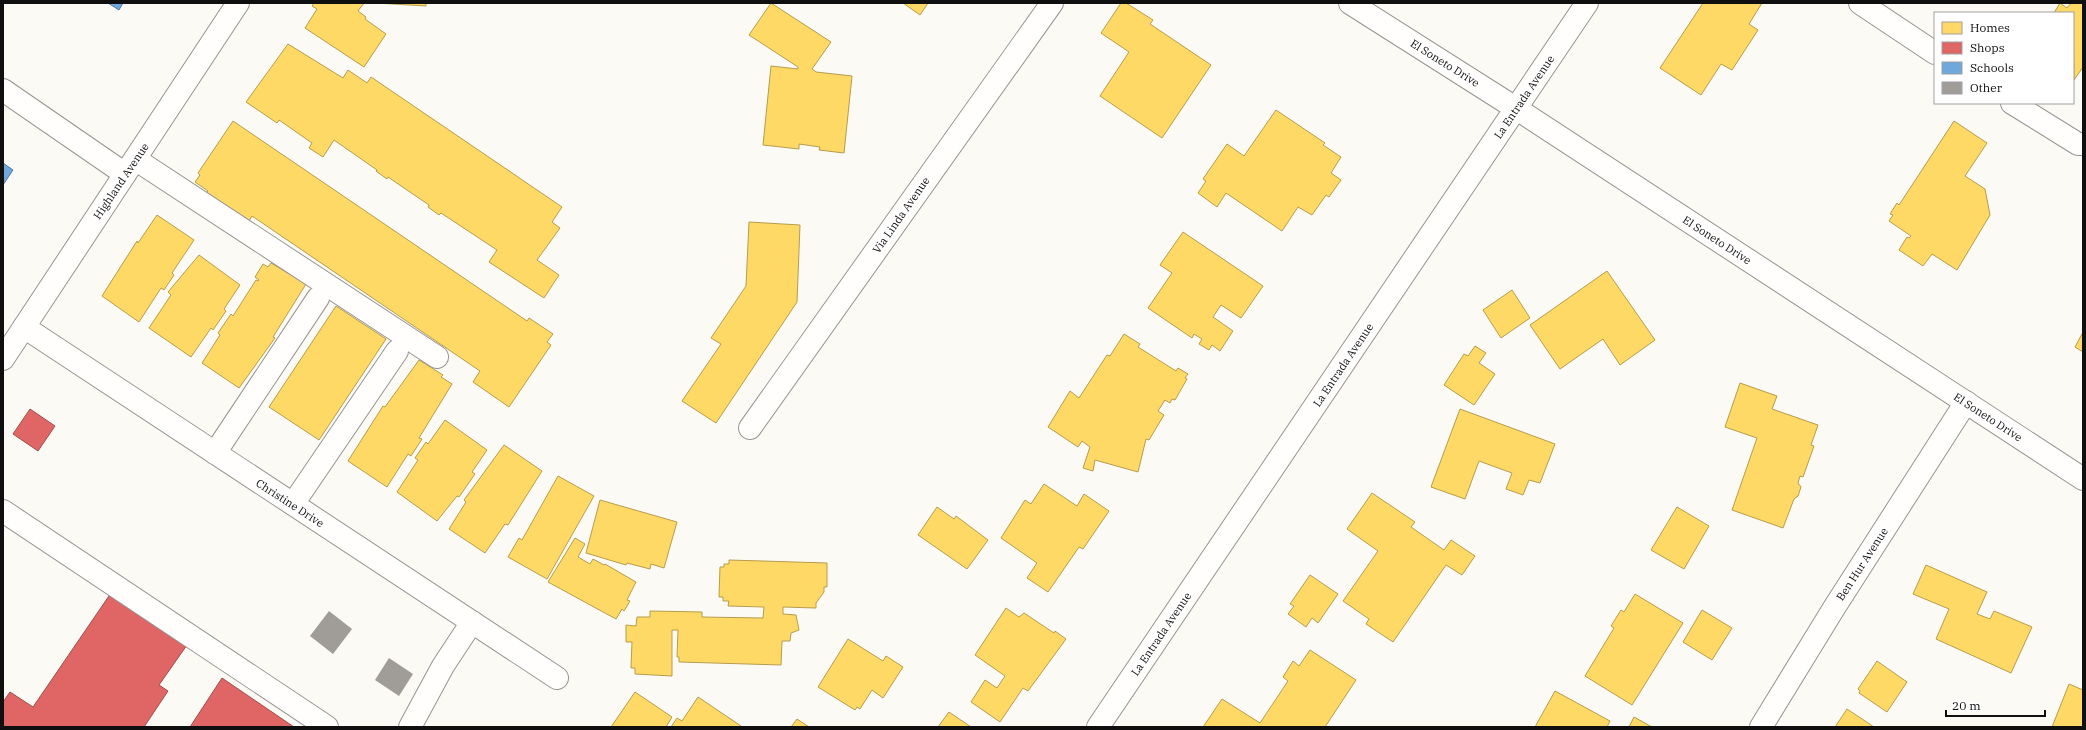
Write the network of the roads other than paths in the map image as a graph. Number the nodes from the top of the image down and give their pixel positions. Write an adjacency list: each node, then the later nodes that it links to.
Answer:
1 (238, 3): 11 (street, Highland Avenue)
2 (1052, 3): 18 (street, Via Linda Avenue)
3 (1350, 3): 9 (street, El Soneto Drive)
4 (1587, 3): 9 (street, La Entrada Avenue)
5 (1860, 3): 6 (street)
6 (1934, 52)
7 (3, 90): 11 (street)
8 (2014, 104): 10 (street)
9 (1517, 109): 17 (street, El Soneto Drive); 27 (street, La Entrada Avenue)
10 (2083, 144)
11 (130, 167): 13 (street, Highland Avenue); 15 (street)
12 (318, 298): 19 (street)
13 (24, 327): 16 (street, Highland Avenue); 19 (street, Christine Drive)
14 (397, 351): 21 (street)
15 (437, 357)
16 (3, 359)
17 (1966, 402): 20 (street, El Soneto Drive); 28 (street, Ben Hur Avenue)
18 (750, 428)
19 (215, 453): 21 (street, Christine Drive)
20 (2083, 478)
21 (293, 504): 23 (street, Christine Drive)
22 (3, 511): 25 (street)
23 (472, 622): 24 (street, Christine Drive); 26 (street)
24 (557, 678)
25 (327, 727)
26 (410, 727)
27 (1098, 727)
28 (1761, 727)

